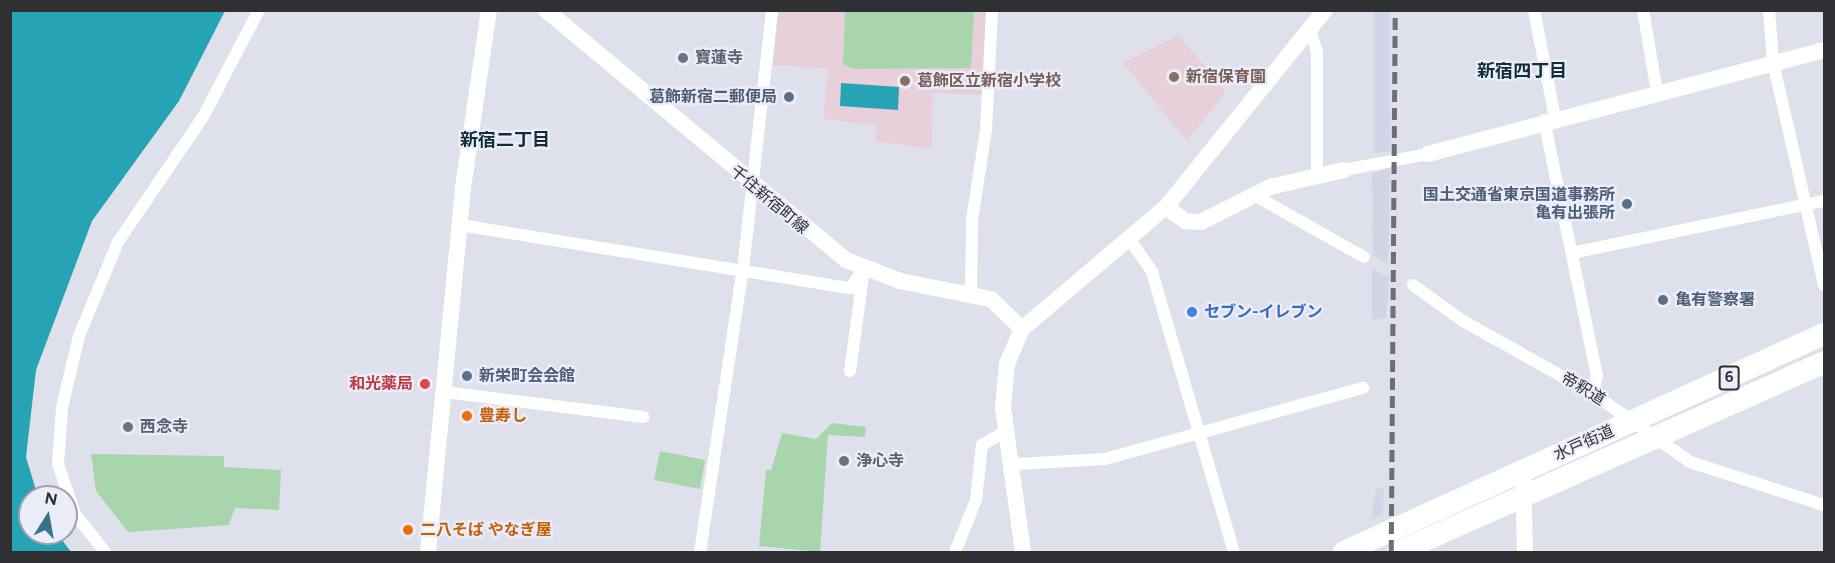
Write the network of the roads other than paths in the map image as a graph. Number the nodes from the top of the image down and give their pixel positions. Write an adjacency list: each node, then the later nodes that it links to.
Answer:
1 (259, 10): 48 (street)
2 (489, 10): 23 (street)
3 (546, 10): 18 (street, 千住新宿町線)
4 (772, 10): 18 (street)
5 (992, 10): 31 (street)
6 (1325, 10): 10 (street)
7 (1534, 10): 14 (street)
8 (1643, 10): 13 (street)
9 (1769, 10): 12 (street)
10 (1310, 30): 17 (street); 22 (street)
11 (1824, 50): 12 (street)
12 (1773, 62): 13 (street); 21 (street)
13 (1657, 92): 14 (street)
14 (1550, 119): 15 (street); 25 (street)
15 (1428, 154): 16 (street)
16 (1344, 170): 17 (street)
17 (1317, 176): 19 (street)
18 (753, 188): 27 (street); 28 (street, 千住新宿町線)
19 (1254, 195): 22 (street); 26 (street)
20 (1824, 201): 21 (street)
21 (1806, 205): 25 (street); 30 (street)
22 (1166, 207): 24 (street)
23 (460, 225): 27 (street); 37 (street)
24 (1130, 240): 32 (street); 42 (street)
25 (1572, 253): 38 (street)
26 (1364, 257)
27 (743, 269): 28 (street); 50 (street)
28 (863, 269): 31 (street, 千住新宿町線); 35 (street)
29 (1413, 285): 38 (street, 帝釈道)
30 (1824, 285)
31 (971, 292): 32 (street, 千住新宿町線)
32 (1022, 328): 41 (street)
33 (1824, 334): 40 (highway, 水戸街道 / 6)
34 (1824, 362): 43 (highway, 水戸街道 / 6)
35 (850, 371)
36 (1363, 388): 42 (street)
37 (445, 392): 39 (street); 49 (street)
38 (1592, 393): 40 (street, 帝釈道)
39 (644, 417)
40 (1632, 421): 43 (street, 帝釈道); 45 (highway, 水戸街道 / 6)
41 (1006, 431): 44 (street); 51 (street)
42 (1198, 433): 44 (street); 53 (street)
43 (1656, 436): 46 (highway, 水戸街道 / 6); 47 (street, 帝釈道)
44 (1014, 464): 52 (street)
45 (1523, 471): 46 (street); 54 (highway, 水戸街道 / 6)
46 (1525, 495): 55 (highway, 水戸街道 / 6); 56 (street)
47 (1824, 505)
48 (105, 552)
49 (428, 552)
50 (700, 552)
51 (955, 552)
52 (1023, 552)
53 (1234, 552)
54 (1344, 552)
55 (1398, 552)
56 (1525, 552)

